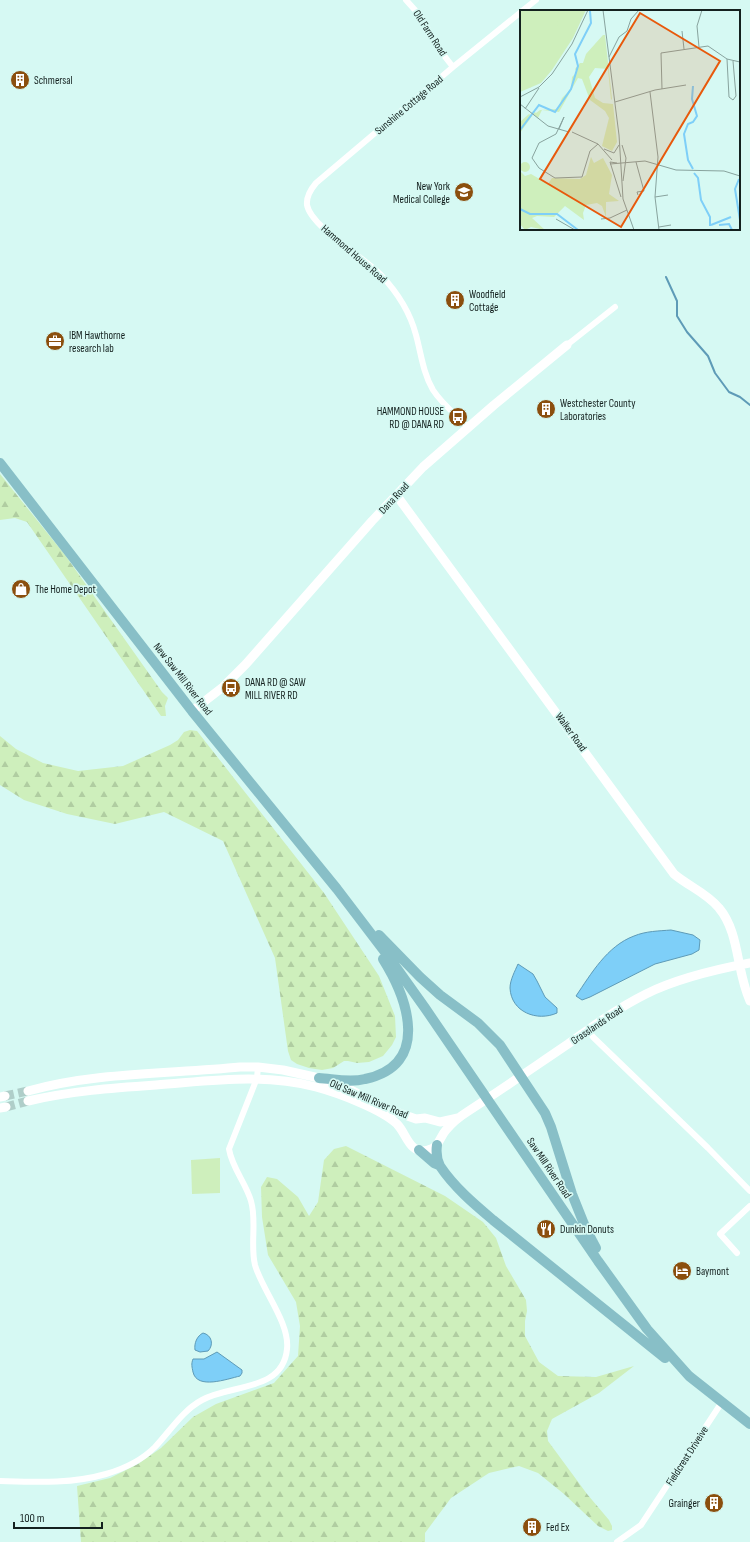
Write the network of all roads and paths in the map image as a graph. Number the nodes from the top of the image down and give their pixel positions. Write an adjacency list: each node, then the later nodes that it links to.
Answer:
1 (406, 0): 5 (street, Old Farm Road)
2 (536, 0): 3 (street, Sunshine Cottage Road)
3 (523, 10)
4 (520, 13): 5 (street, Sunshine Cottage Road)
5 (452, 67): 6 (street, Sunshine Cottage Road)
6 (307, 205): 9 (street, Hammond House Road)
7 (615, 306): 8 (street, Dana Road)
8 (567, 345): 9 (street, Dana Road)
9 (468, 427): 11 (street, Dana Road)
10 (0, 463): 12 (main road, New Saw Mill River Road)
11 (397, 496): 12 (street, Dana Road); 15 (street, Walker Road)
12 (192, 711): 13 (main road, New Saw Mill River Road)
13 (350, 906): 21 (main road); 23 (main road); 36 (main road, Saw Mill River Road)
14 (750, 962): 15 (street, Grasslands Road)
15 (738, 965): 17 (street, Walker Road); 19 (street, Grasslands Road)
16 (750, 976): 17 (street)
17 (745, 987): 18 (street, Walker Road)
18 (750, 1001)
19 (588, 1030): 21 (street, Grasslands Road); 33 (street)
20 (258, 1067): 22 (street); 23 (street, Old Saw Mill River Road); 24 (street, Old Saw Mill River Road)
21 (520, 1077): 26 (street, Grasslands Road); 36 (main road)
22 (257, 1078): 25 (street, Old Saw Mill River Road); 29 (street, Old Saw Mill River Road); 42 (street)
23 (319, 1078): 27 (street, Old Saw Mill River Road)
24 (28, 1091)
25 (28, 1101)
26 (458, 1118): 28 (street, Old Saw Mill River Road); 30 (street)
27 (416, 1119): 28 (street, Old Saw Mill River Road); 29 (street)
28 (432, 1121): 30 (street)
29 (406, 1135): 31 (street, Old Saw Mill River Road)
30 (439, 1141): 31 (street); 32 (main road)
31 (419, 1150): 32 (main road)
32 (439, 1165): 38 (main road)
33 (750, 1190)
34 (750, 1206): 35 (street)
35 (737, 1253)
36 (622, 1295): 37 (main road, Saw Mill River Road)
37 (638, 1317): 38 (main road); 39 (main road, Saw Mill River Road)
38 (618, 1321): 39 (main road)
39 (697, 1382): 40 (main road, Saw Mill River Road)
40 (722, 1402): 41 (main road, Saw Mill River Road); 43 (street, Fieldcrest Driveive)
41 (750, 1424)
42 (0, 1481)
43 (617, 1542)

